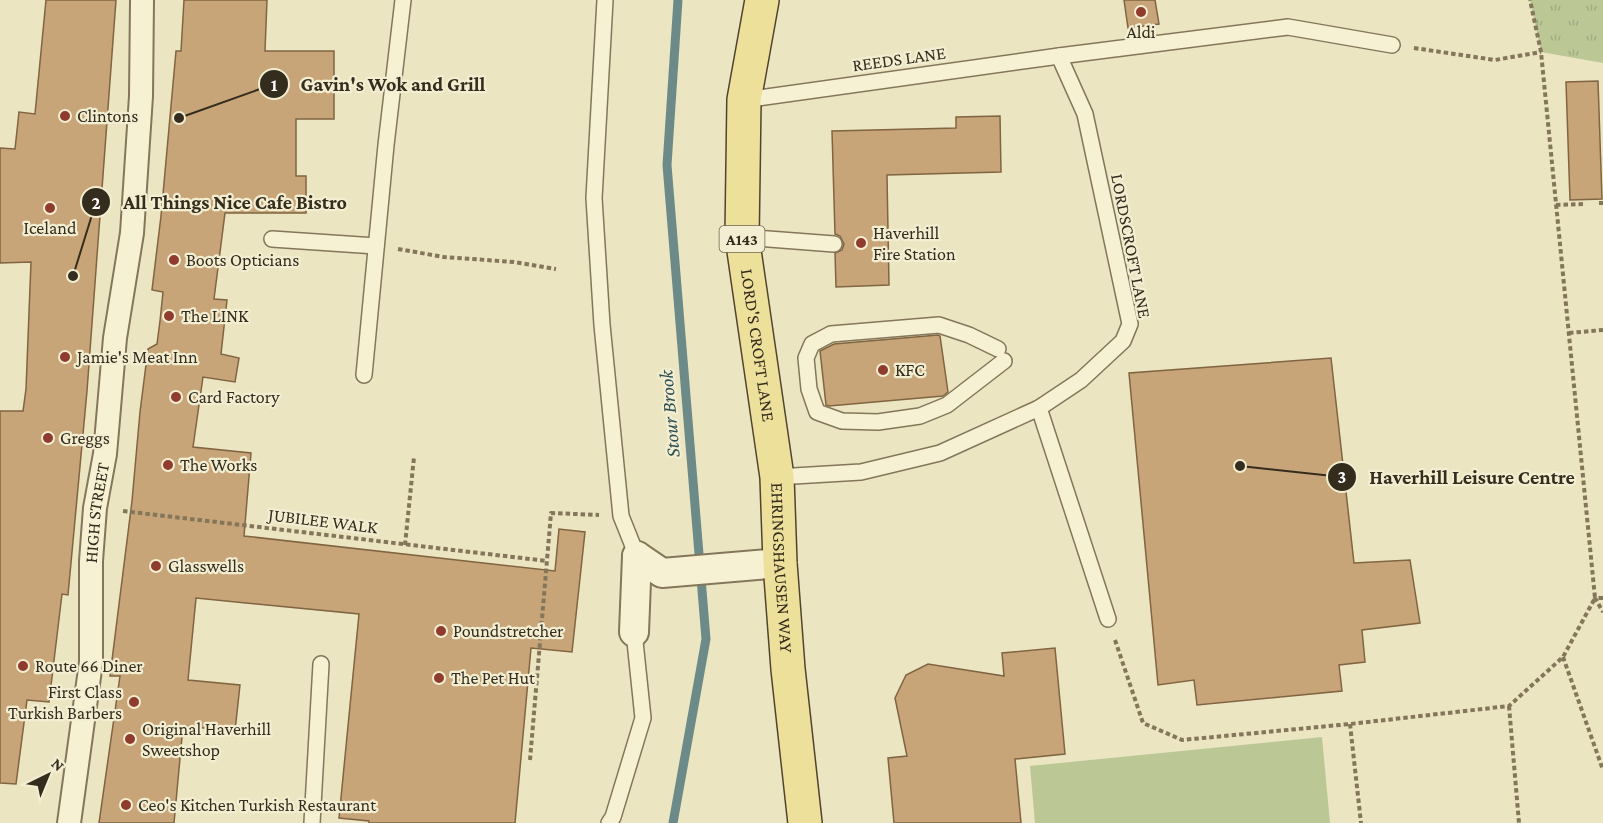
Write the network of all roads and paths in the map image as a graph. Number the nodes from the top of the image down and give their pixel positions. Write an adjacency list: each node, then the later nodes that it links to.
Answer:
1 (142, 0): 24 (street, HIGH STREET)
2 (403, 0): 15 (lane)
3 (605, 0): 25 (lane)
4 (762, 0): 9 (main road, LORD'S CROFT LANE / A143)
5 (1530, 0): 7 (path)
6 (1392, 45): 7 (path); 8 (lane, REEDS LANE)
7 (1541, 52): 11 (path)
8 (1059, 56): 9 (lane, REEDS LANE); 21 (lane, LORDSCROFT LANE)
9 (744, 100): 12 (main road, LORD'S CROFT LANE / A143)
10 (1584, 204): 11 (path)
11 (1556, 205): 18 (path)
12 (742, 237): 14 (lane); 23 (main road, LORD'S CROFT LANE / A143)
13 (272, 239): 15 (lane)
14 (834, 244)
15 (376, 246): 16 (path); 20 (lane)
16 (556, 269)
17 (1603, 330): 18 (path)
18 (1569, 333): 30 (path)
19 (1001, 355): 19 (lane)
20 (364, 375)
21 (1039, 408): 23 (lane, EHRINGSHAUSEN WAY); 33 (lane)
22 (414, 457): 26 (path)
23 (777, 477): 29 (main road, EHRINGSHAUSEN WAY / A143)
24 (95, 508): 26 (path, JUBILEE WALK); 41 (street, HIGH STREET)
25 (621, 516): 27 (lane); 28 (path)
26 (405, 545): 28 (path, JUBILEE WALK)
27 (637, 556): 29 (street); 34 (street)
28 (547, 561): 39 (path)
29 (780, 563): 44 (main road, EHRINGSHAUSEN WAY / A143)
30 (1595, 598): 31 (path); 32 (path); 35 (path)
31 (1603, 598)
32 (1603, 612)
33 (1108, 620): 38 (path)
34 (633, 632): 43 (lane)
35 (1563, 657): 37 (path); 40 (path)
36 (321, 664): 42 (lane)
37 (1509, 706): 38 (path); 46 (path)
38 (1350, 724): 45 (path)
39 (530, 760)
40 (1603, 770)
41 (69, 823)
42 (312, 823)
43 (609, 823)
44 (805, 823)
45 (1361, 823)
46 (1519, 823)

